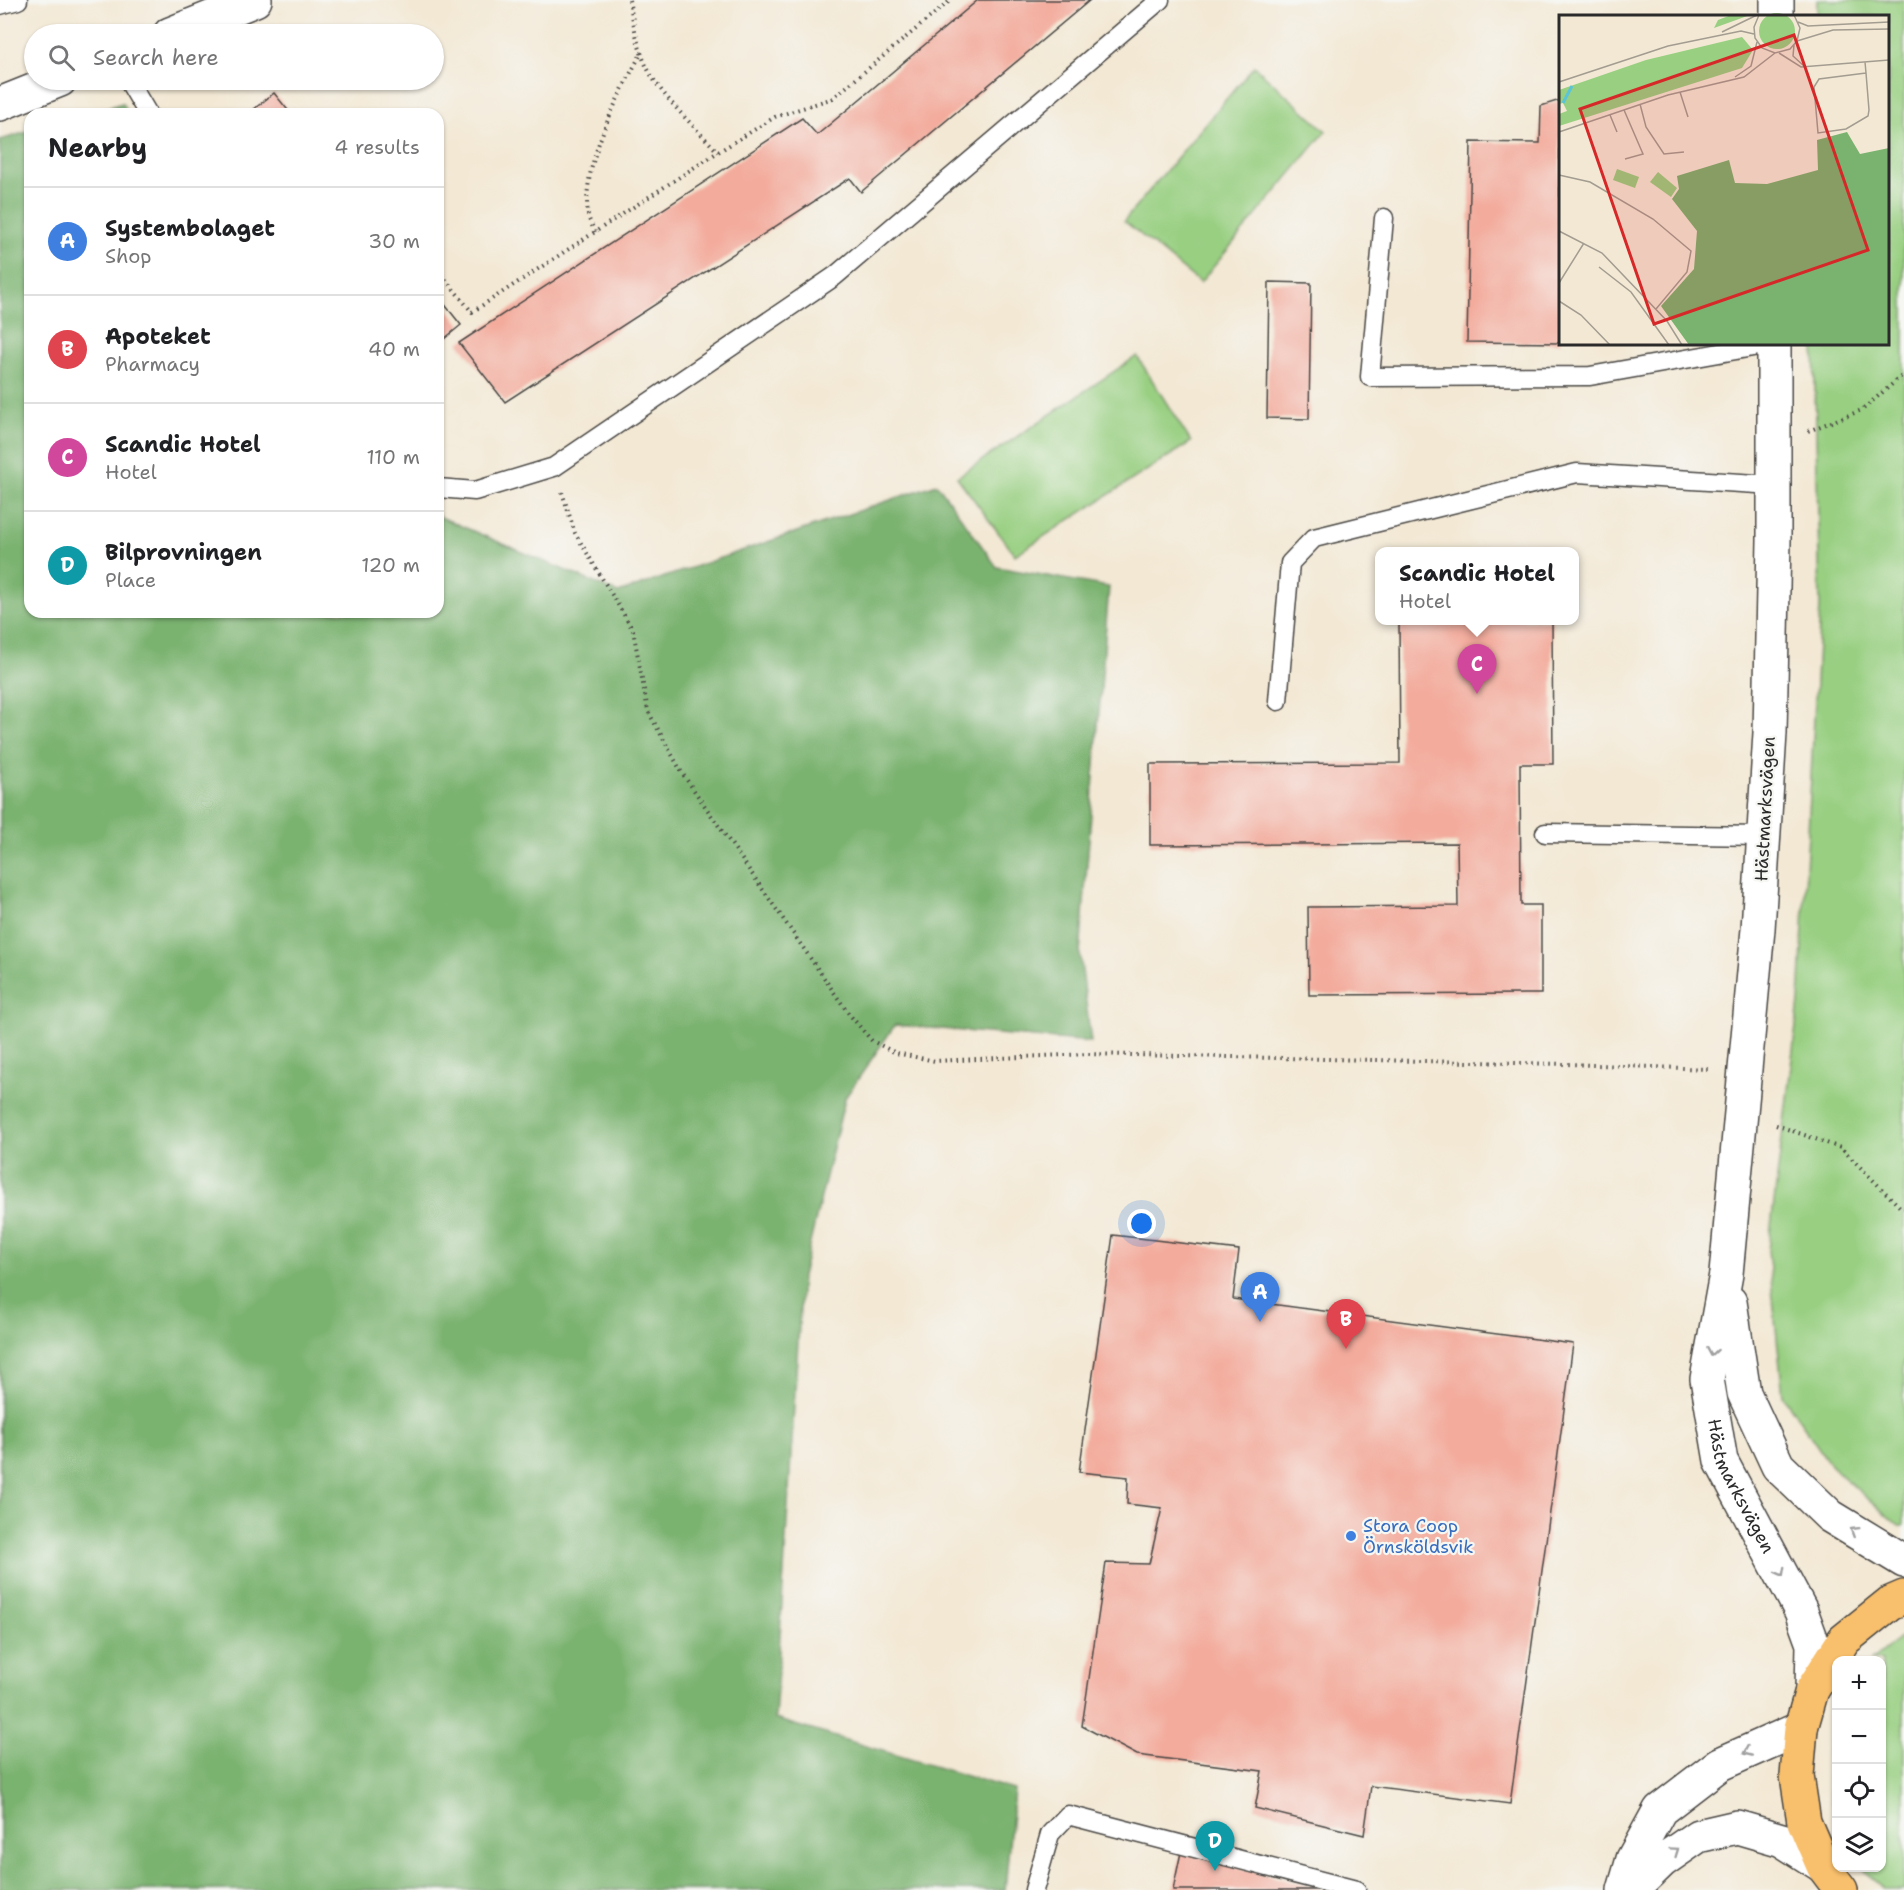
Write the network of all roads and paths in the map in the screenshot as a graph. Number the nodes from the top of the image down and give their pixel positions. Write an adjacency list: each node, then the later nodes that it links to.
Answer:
1 (18, 0): 6 (lane)
2 (255, 0): 7 (street)
3 (629, 0): 8 (path)
4 (951, 0): 13 (path)
5 (1160, 0): 21 (lane)
6 (0, 5)
7 (195, 24)
8 (642, 52): 13 (path); 15 (path)
9 (35, 90): 11 (street)
10 (134, 90): 12 (lane)
11 (0, 104)
12 (144, 108)
13 (718, 152): 15 (path)
14 (1384, 218): 17 (lane)
15 (595, 232): 16 (path)
16 (444, 277)
17 (1766, 345)
18 (1772, 345): 20 (street, Hästmarksvägen)
19 (1904, 374): 20 (path)
20 (1774, 444): 22 (street, Hästmarksvägen)
21 (554, 466): 23 (lane); 27 (path)
22 (1774, 485): 24 (lane); 26 (street, Hästmarksvägen)
23 (444, 488)
24 (1278, 701)
25 (1545, 832): 26 (lane)
26 (1763, 836): 27 (street, Hästmarksvägen)
27 (1744, 1070): 28 (street, Hästmarksvägen)
28 (1740, 1116): 29 (path); 30 (street, Hästmarksvägen)
29 (1904, 1208)
30 (1726, 1274): 31 (street, Hästmarksvägen, one-way to 30); 33 (street, Hästmarksvägen, one-way to 33)
31 (1904, 1561)
32 (1904, 1597): 33 (highway)
33 (1812, 1690): 34 (highway)
34 (1801, 1728): 35 (highway); 38 (street, one-way to 38)
35 (1832, 1878): 39 (street, one-way to 35)
36 (1034, 1890): 37 (lane)
37 (1356, 1890)
38 (1624, 1890)
39 (1632, 1890)

